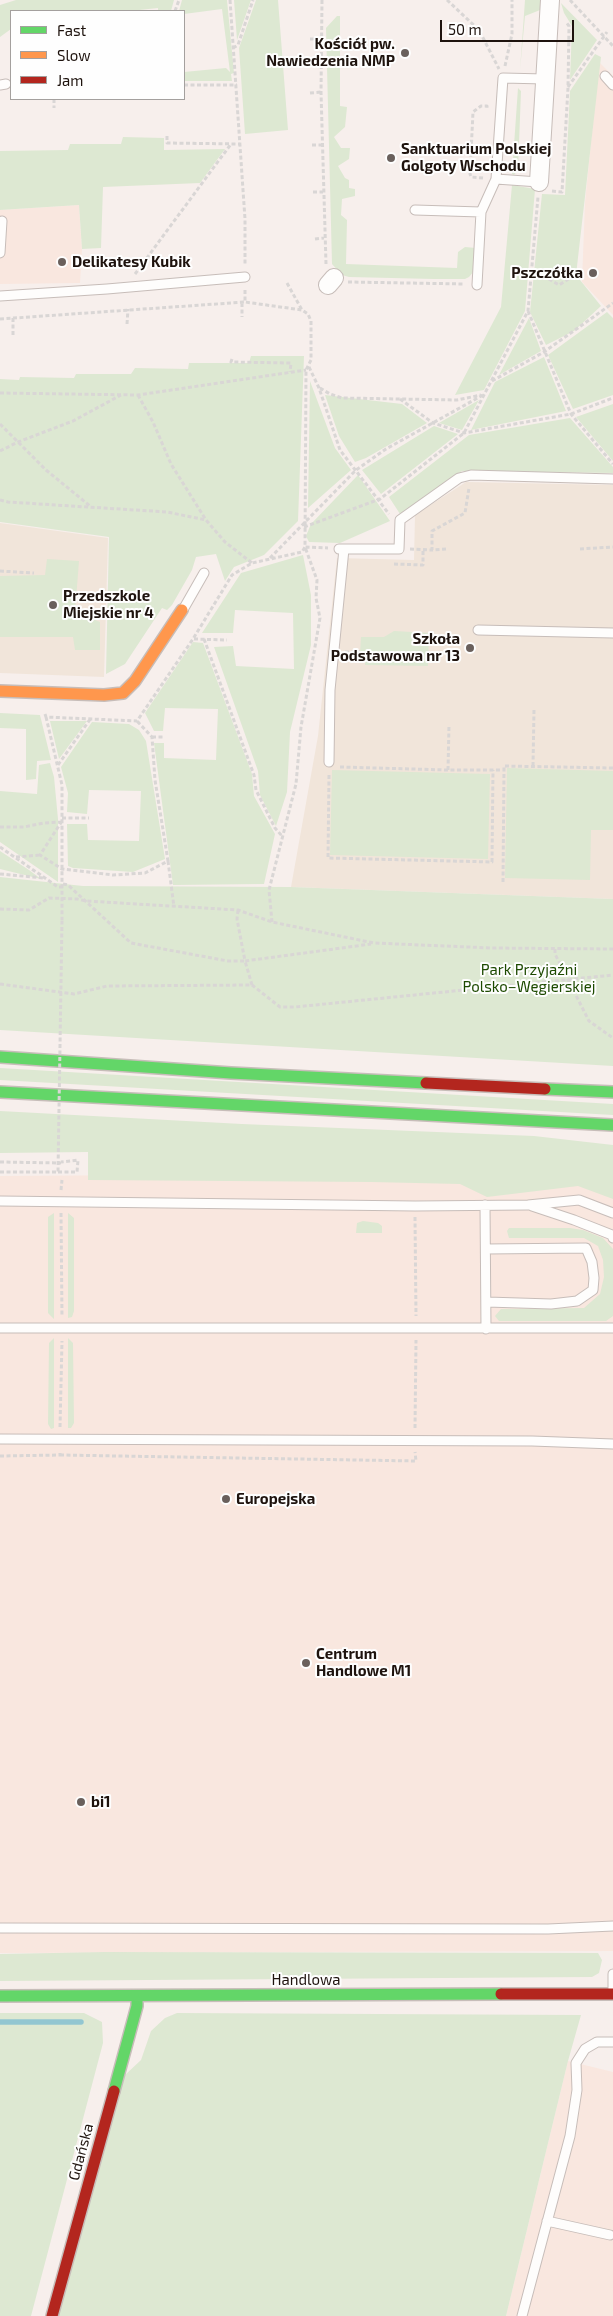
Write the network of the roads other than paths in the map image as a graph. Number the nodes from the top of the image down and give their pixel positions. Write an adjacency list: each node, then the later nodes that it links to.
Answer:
1 (550, 0): 3 (street)
2 (605, 76): 4 (lane)
3 (545, 79): 5 (lane); 6 (street)
4 (613, 85)
5 (496, 179): 6 (lane); 8 (lane)
6 (539, 186)
7 (415, 210): 8 (lane)
8 (481, 212): 12 (lane)
9 (2, 221): 10 (lane)
10 (0, 253)
11 (245, 277): 13 (lane)
12 (477, 285)
13 (0, 296)
14 (613, 479): 20 (lane)
15 (204, 573): 16 (lane)
16 (182, 610): 19 (main road)
17 (478, 630): 18 (lane)
18 (613, 633)
19 (0, 691)
20 (329, 764)
21 (0, 1057): 23 (main road)
22 (0, 1092): 24 (main road)
23 (613, 1092)
24 (537, 1121): 25 (main road); 26 (main road)
25 (613, 1125)
26 (566, 1135)
27 (0, 1201): 28 (lane)
28 (485, 1205): 29 (lane); 32 (lane)
29 (528, 1205): 30 (lane); 31 (lane)
30 (613, 1213)
31 (613, 1238)
32 (486, 1249): 33 (lane); 33 (lane)
33 (487, 1302): 36 (lane)
34 (0, 1328): 36 (lane)
35 (613, 1328): 36 (lane)
36 (486, 1329)
37 (0, 1439): 38 (lane)
38 (613, 1444)
39 (613, 1926): 40 (lane)
40 (0, 1928)
41 (613, 1974): 42 (lane)
42 (613, 1994): 44 (main road, Handlowa)
43 (0, 1996): 44 (main road, Handlowa)
44 (137, 1996): 48 (main road, Gdańska)
45 (613, 2042): 46 (lane)
46 (547, 2221): 47 (lane); 49 (lane)
47 (610, 2235)
48 (52, 2316)
49 (522, 2316)

